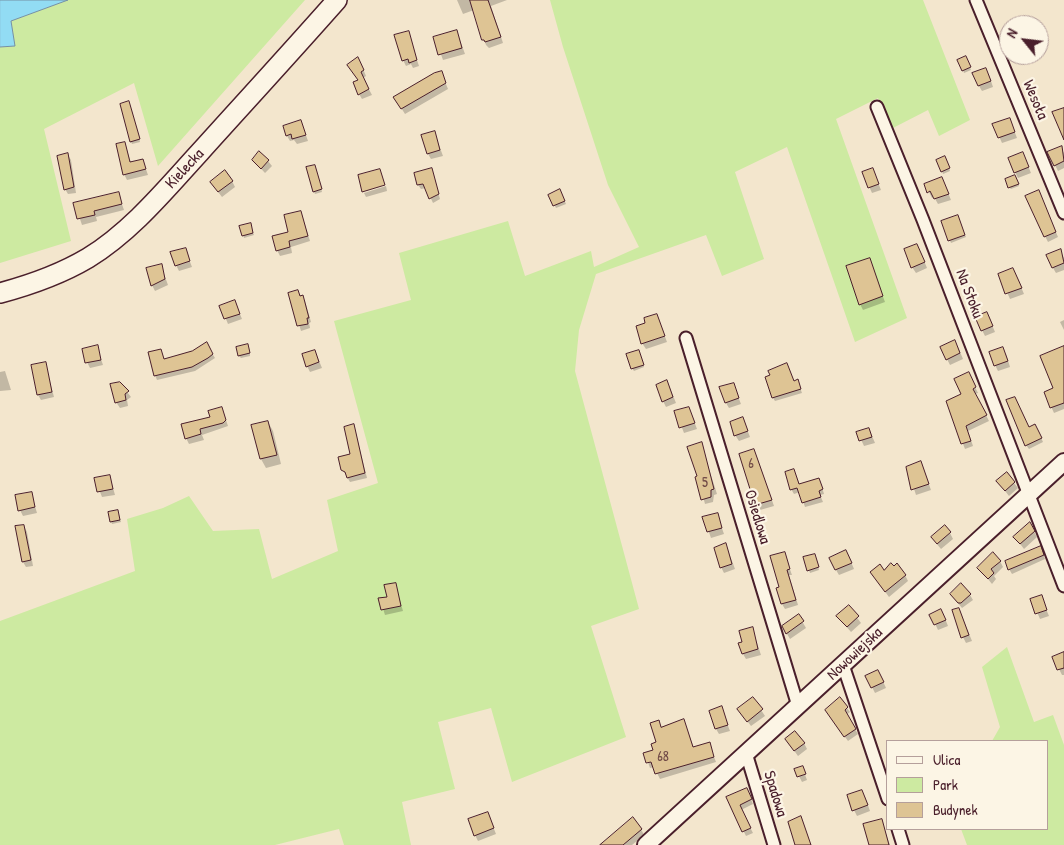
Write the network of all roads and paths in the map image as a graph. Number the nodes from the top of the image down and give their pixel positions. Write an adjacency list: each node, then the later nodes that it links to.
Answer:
1 (337, 0): 5 (main road, Kielecka)
2 (976, 0): 4 (street, Wesoła)
3 (877, 107): 8 (street, Na Stoku)
4 (1064, 213)
5 (0, 294)
6 (686, 338): 11 (street, Osiedlowa)
7 (1064, 462): 8 (street, Nowowiejska)
8 (1029, 494): 9 (street, Na Stoku); 10 (street, Nowowiejska)
9 (1064, 586)
10 (843, 665): 11 (street, Nowowiejska); 13 (street)
11 (798, 706): 12 (street, Nowowiejska)
12 (746, 753): 15 (street, Nowowiejska); 16 (street, Spadowa)
13 (886, 793)
14 (898, 830): 17 (street)
15 (653, 842)
16 (774, 845)
17 (903, 845)

